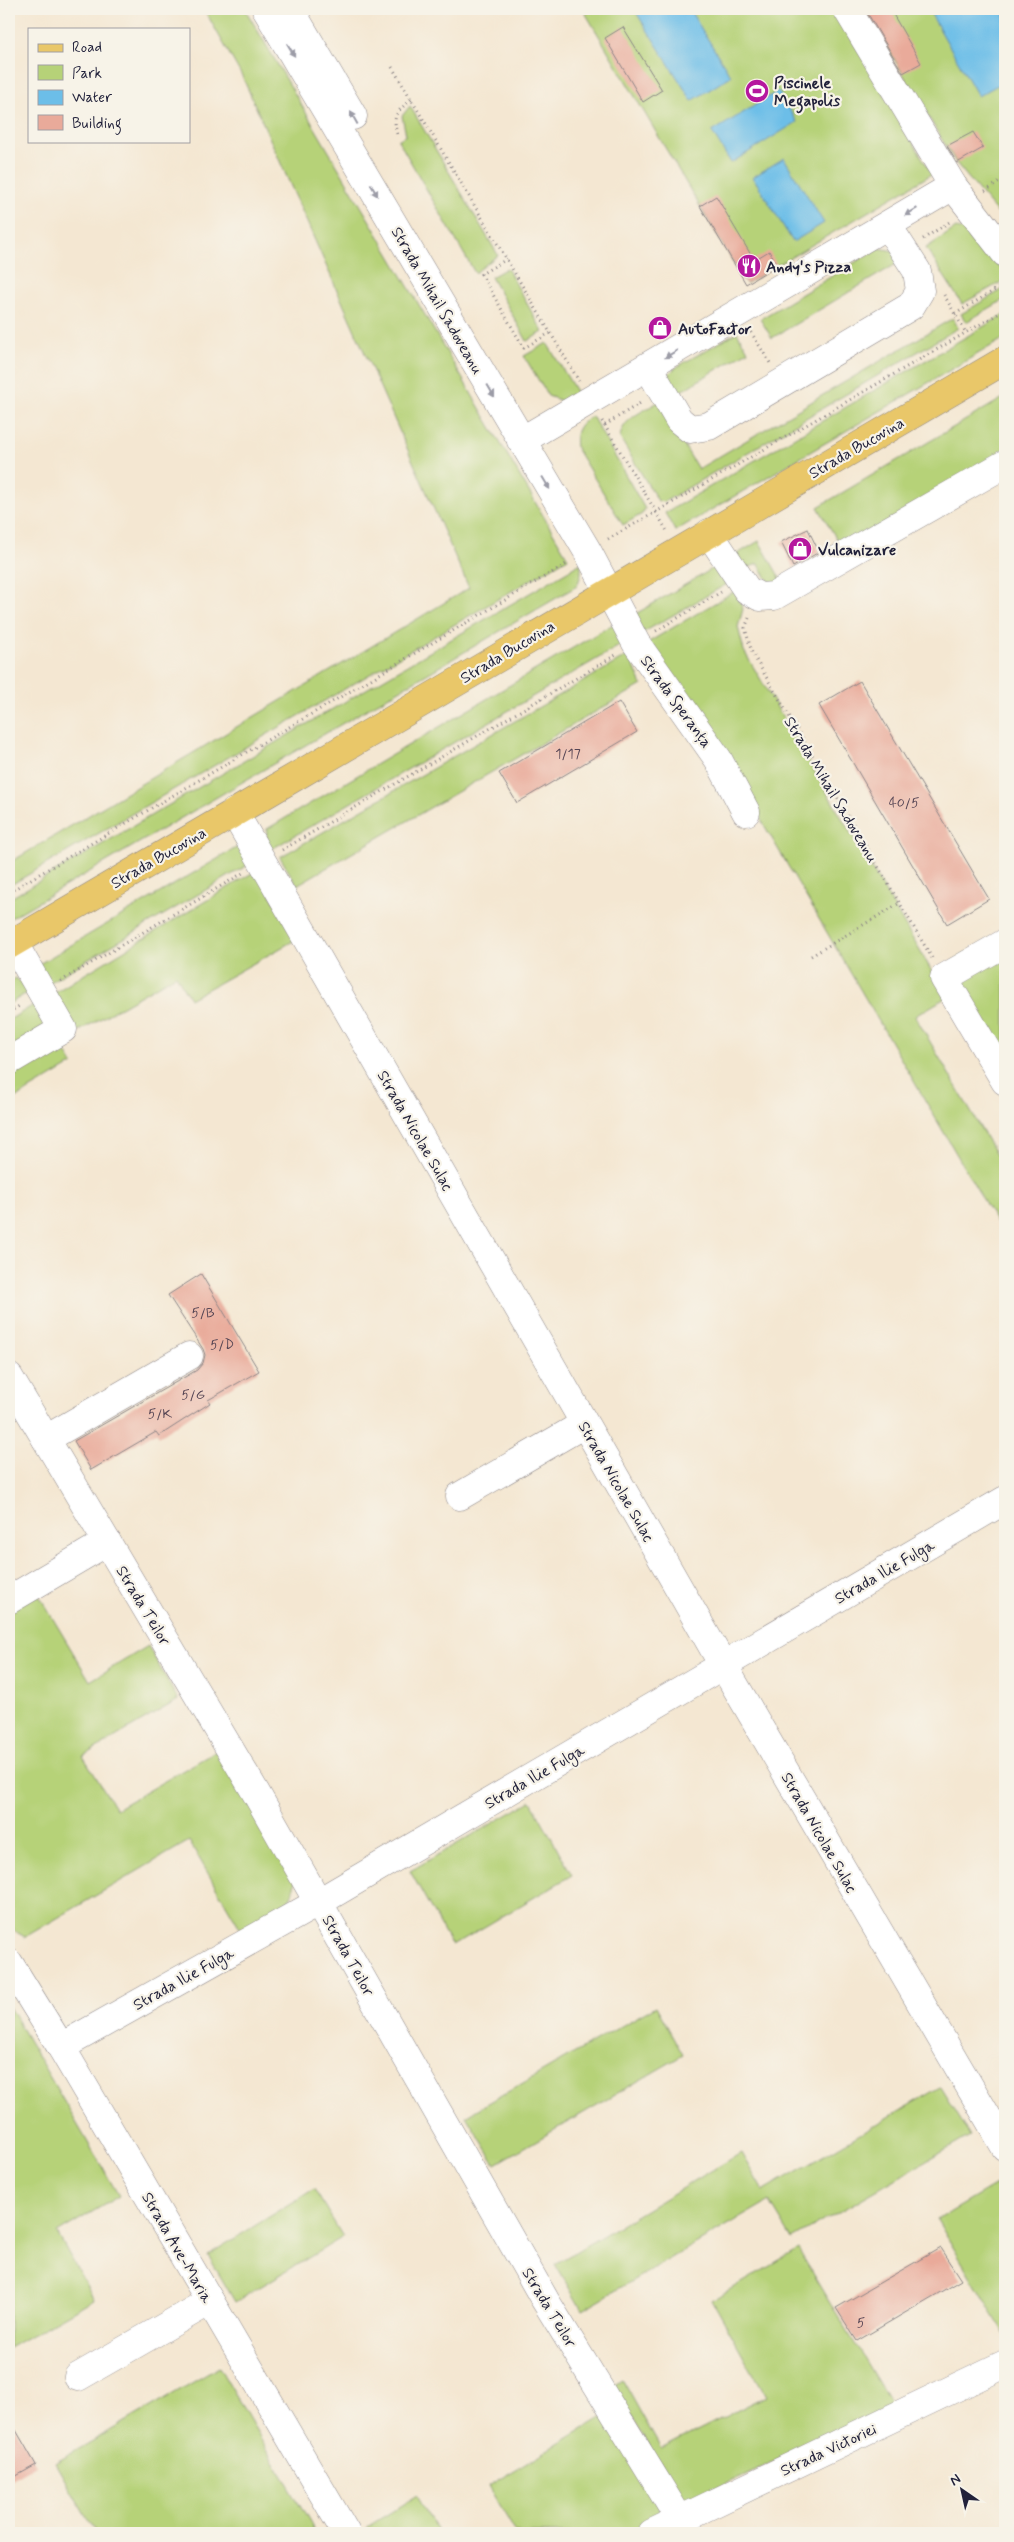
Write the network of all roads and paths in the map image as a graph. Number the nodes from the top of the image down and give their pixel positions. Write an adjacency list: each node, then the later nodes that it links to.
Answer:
1 (266, 9): 23 (street, Strada Mihail Sadoveanu, one-way to 23)
2 (290, 9): 23 (street, Strada Mihail Sadoveanu, one-way to 2)
3 (847, 9): 7 (street)
4 (392, 67): 5 (path)
5 (412, 99): 6 (path); 12 (path)
6 (397, 134)
7 (953, 186): 9 (street, one-way to 9); 11 (street)
8 (958, 221): 10 (path)
9 (888, 226): 10 (street); 15 (street)
10 (904, 250): 20 (street)
11 (1005, 253)
12 (507, 259): 17 (path); 17 (path)
13 (1005, 284): 16 (path)
14 (1005, 310): 25 (path)
15 (740, 312): 19 (street, one-way to 19); 20 (path)
16 (955, 314)
17 (550, 333): 21 (path)
18 (1005, 360): 26 (main road, Strada Bucovina)
19 (654, 379): 20 (street); 21 (street); 22 (path)
20 (782, 383)
21 (590, 401): 22 (path); 23 (street)
22 (605, 425): 25 (path)
23 (529, 437): 27 (street, Strada Mihail Sadoveanu); 29 (street, Strada Mihail Sadoveanu, one-way to 29)
24 (1005, 464): 30 (street)
25 (656, 512): 27 (path)
26 (709, 532): 29 (main road, Strada Bucovina); 30 (street)
27 (602, 543): 29 (street, Strada Mihail Sadoveanu)
28 (574, 560): 35 (path)
29 (617, 586): 31 (street, Strada Speranța); 32 (main road, Strada Bucovina)
30 (749, 589): 31 (path); 36 (path, Strada Mihail Sadoveanu)
31 (636, 643): 33 (street, Strada Speranța); 34 (path)
32 (234, 812): 34 (street, Strada Nicolae Sulac); 38 (main road, Strada Bucovina)
33 (746, 812)
34 (262, 862): 41 (path); 47 (street, Strada Nicolae Sulac)
35 (9, 892)
36 (900, 903): 39 (path); 40 (path, Strada Mihail Sadoveanu)
37 (1005, 943): 40 (street)
38 (11, 944): 41 (street)
39 (811, 956)
40 (944, 978): 44 (street)
41 (42, 992): 42 (path); 43 (street)
42 (9, 1012)
43 (9, 1061)
44 (1005, 1081)
45 (189, 1356): 48 (street)
46 (9, 1377): 48 (street, Strada Teilor)
47 (584, 1424): 49 (street); 53 (street, Strada Nicolae Sulac)
48 (46, 1439): 51 (street, Strada Teilor)
49 (460, 1496)
50 (1005, 1500): 53 (street, Strada Ilie Fulga)
51 (107, 1542): 52 (street); 54 (street, Strada Teilor)
52 (9, 1600)
53 (723, 1665): 54 (street, Strada Ilie Fulga); 57 (street, Strada Nicolae Sulac)
54 (319, 1902): 56 (street, Strada Ilie Fulga); 61 (street, Strada Teilor)
55 (9, 1963): 56 (street, Strada Ave-Maria)
56 (60, 2047): 58 (street, Strada Ave-Maria)
57 (1005, 2147)
58 (210, 2301): 60 (street); 62 (street, Strada Ave-Maria)
59 (1005, 2364): 61 (street, Strada Victoriei)
60 (78, 2378)
61 (684, 2526): 63 (street, Strada Victoriei)
62 (346, 2533)
63 (652, 2533)

